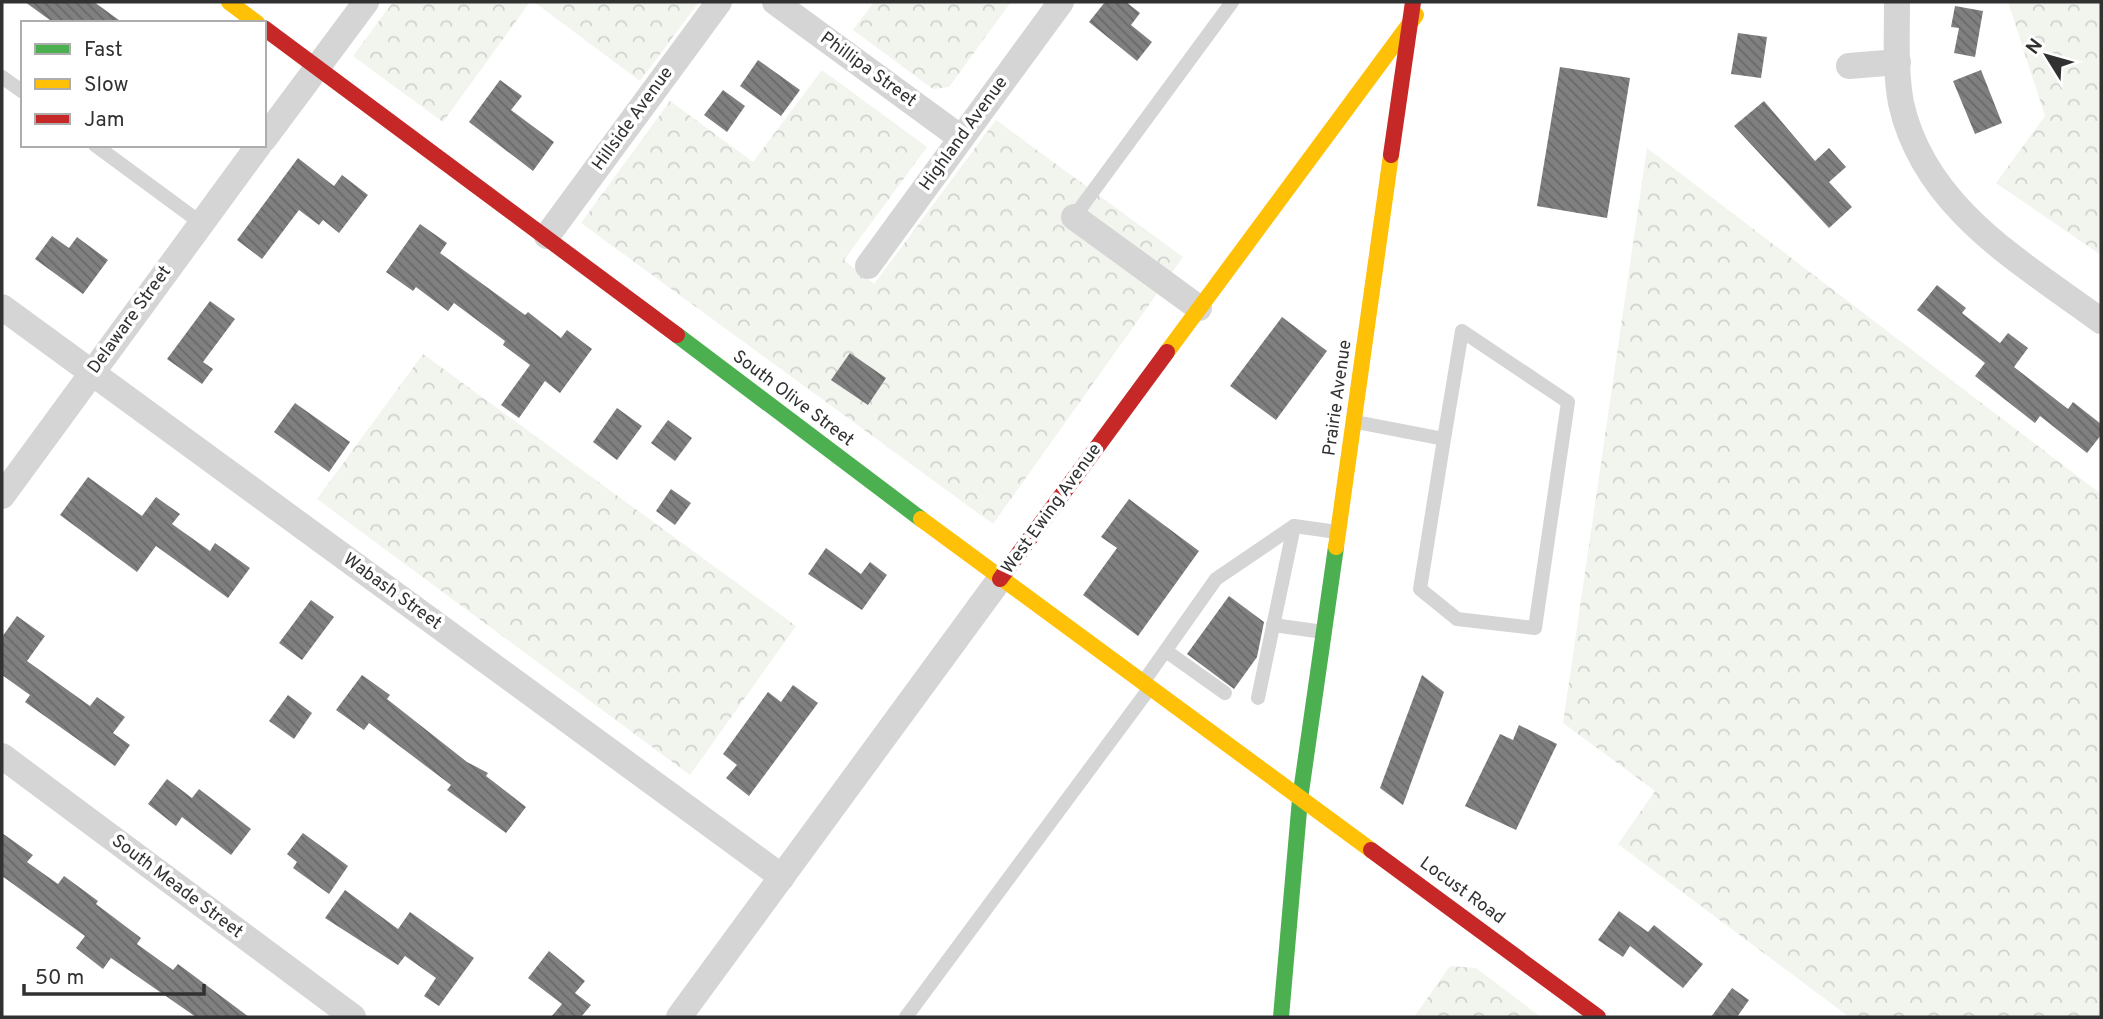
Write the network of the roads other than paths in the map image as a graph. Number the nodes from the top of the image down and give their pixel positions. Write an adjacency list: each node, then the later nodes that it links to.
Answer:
1 (229, 2): 10 (street)
2 (366, 2): 15 (street)
3 (719, 2): 24 (street, Hillside Avenue)
4 (775, 2): 19 (street, Phillipa Street)
5 (1061, 2): 19 (street, Highland Avenue)
6 (1232, 2): 22 (lane)
7 (1413, 2): 11 (street, Prairie Avenue)
8 (1426, 2): 11 (street, West Ewing Avenue)
9 (1897, 2): 13 (street)
10 (254, 21)
11 (1409, 24): 27 (street, West Ewing Avenue); 30 (street, Prairie Avenue)
12 (266, 29): 15 (street, South Olive Street)
13 (1898, 62): 14 (street); 28 (street)
14 (1849, 66)
15 (318, 67): 18 (street); 24 (street, South Olive Street)
16 (2, 77): 17 (lane)
17 (21, 91)
18 (266, 136)
19 (961, 138): 25 (street, Highland Avenue)
20 (98, 147): 23 (lane)
21 (258, 147): 23 (street, Delaware Street)
22 (1074, 217): 27 (street)
23 (201, 223): 29 (street, Delaware Street)
24 (547, 236): 35 (street, South Olive Street)
25 (868, 266)
26 (2, 307): 29 (street, Wabash Street)
27 (1199, 308): 35 (street, West Ewing Avenue)
28 (2101, 321)
29 (92, 372): 32 (street, Delaware Street); 44 (street, Wabash Street)
30 (1354, 422): 31 (lane); 34 (street, Prairie Avenue)
31 (1444, 439): 31 (lane)
32 (2, 496)
33 (1294, 526): 34 (lane); 36 (lane); 38 (lane)
34 (1338, 532): 37 (street, Prairie Avenue)
35 (1000, 579): 39 (street, South Olive Street); 44 (street, West Ewing Avenue)
36 (1273, 625): 37 (lane); 41 (lane)
37 (1324, 632): 43 (street, Prairie Avenue)
38 (1166, 651): 39 (lane); 40 (lane)
39 (1147, 685): 43 (street, South Olive Street); 47 (lane)
40 (1225, 693)
41 (1258, 698)
42 (2, 756): 45 (street, South Meade Street)
43 (1300, 799): 48 (street, Prairie Avenue); 49 (street, Locust Road)
44 (782, 877): 46 (street, West Ewing Avenue)
45 (353, 1017)
46 (679, 1017)
47 (906, 1017)
48 (1280, 1017)
49 (1598, 1017)

